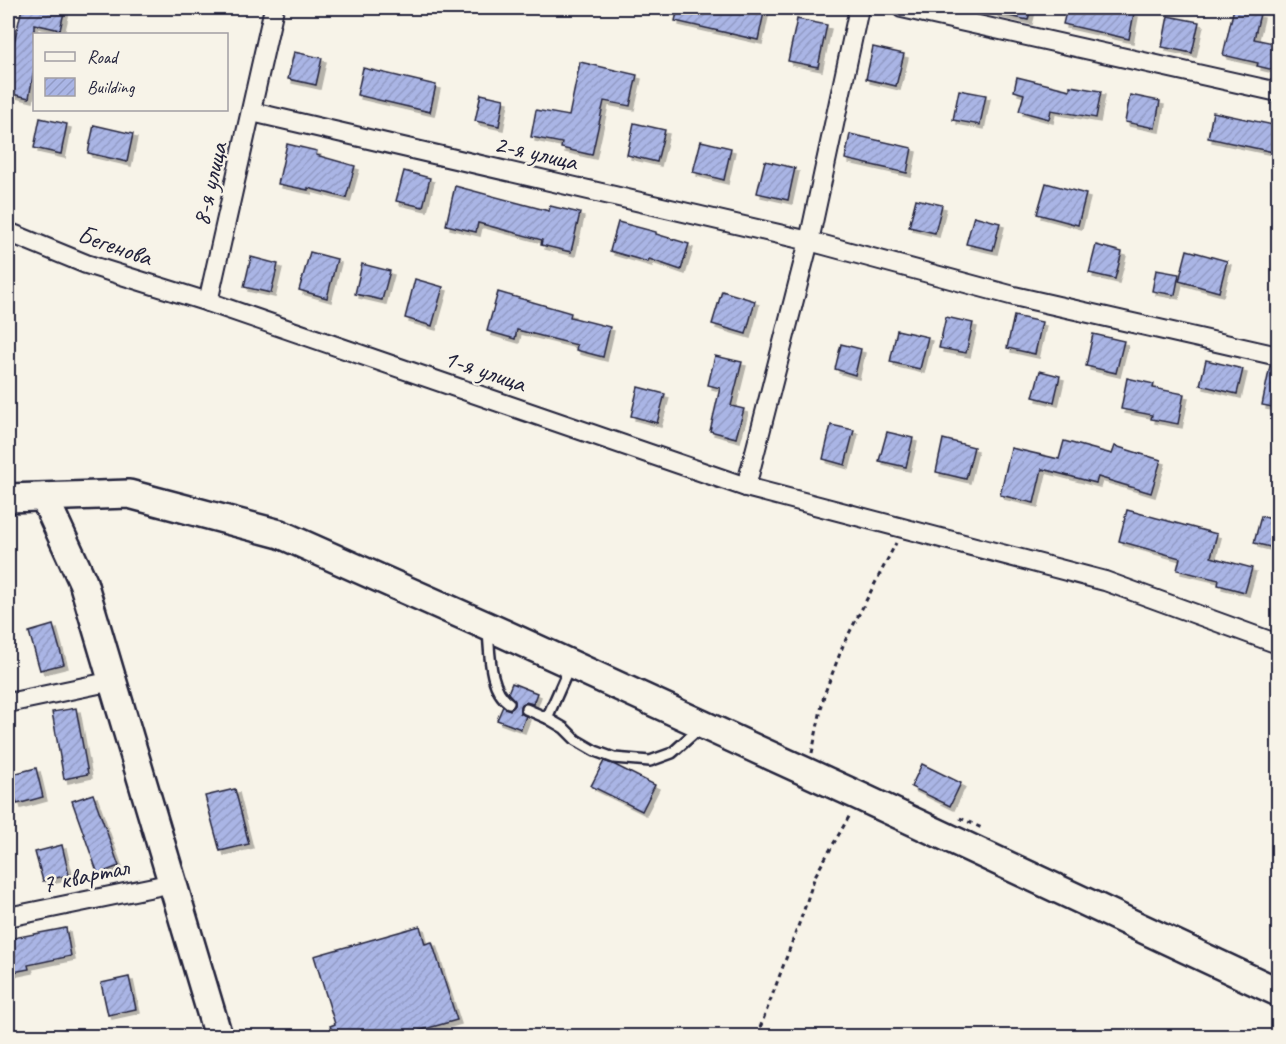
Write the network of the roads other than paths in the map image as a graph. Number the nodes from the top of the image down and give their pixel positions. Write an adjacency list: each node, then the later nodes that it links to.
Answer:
1 (274, 8): 5 (street, 8-я улица)
2 (859, 8): 7 (street)
3 (902, 8): 4 (street)
4 (1278, 92)
5 (252, 112): 7 (street, 2-я улица); 8 (street, 8-я улица)
6 (8, 232): 8 (street, Бегенова)
7 (808, 241): 9 (street, 2-я улица); 10 (street)
8 (208, 302): 10 (street, 1-я улица)
9 (1278, 356)
10 (746, 487): 14 (street, 1-я улица)
11 (44, 497): 12 (main road); 13 (main road); 16 (main road)
12 (8, 498)
13 (487, 626): 15 (main road); 18 (lane)
14 (1278, 644)
15 (571, 664): 20 (lane); 21 (main road)
16 (112, 681): 17 (street); 22 (main road)
17 (8, 703)
18 (509, 703)
19 (526, 709): 20 (lane)
20 (547, 718): 21 (lane)
21 (704, 725): 24 (main road)
22 (172, 883): 23 (street, 7 квартал); 25 (main road)
23 (8, 916)
24 (1278, 992)
25 (218, 1036)

